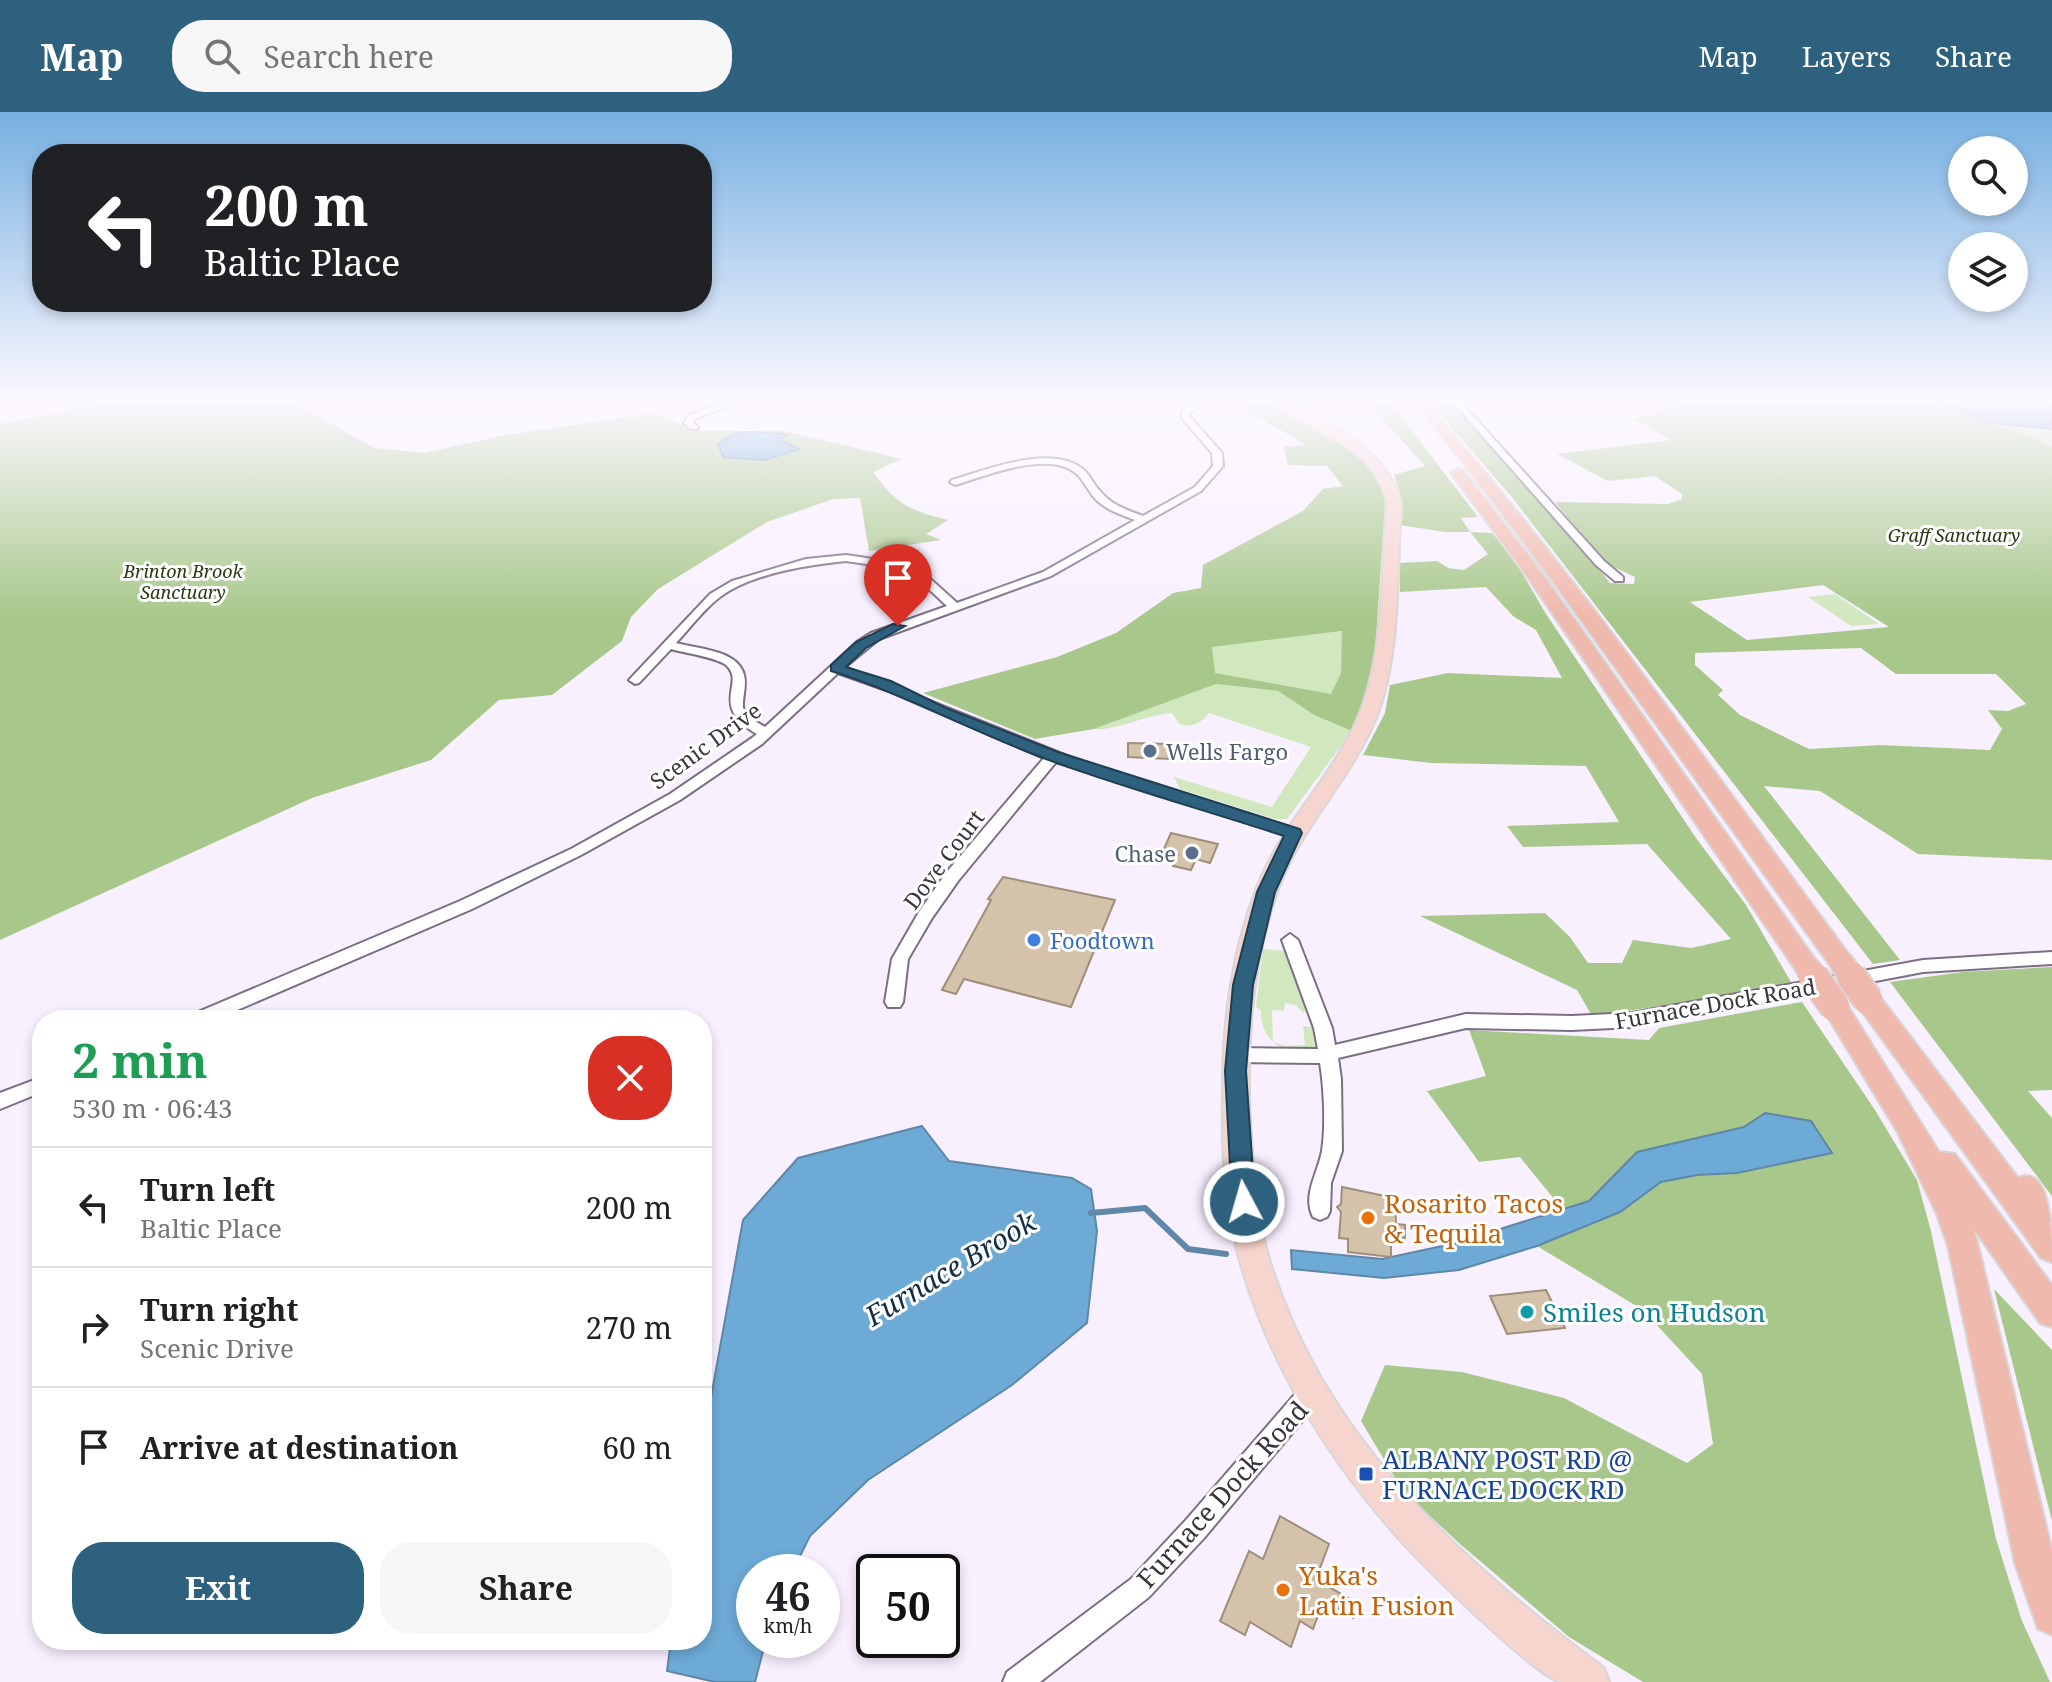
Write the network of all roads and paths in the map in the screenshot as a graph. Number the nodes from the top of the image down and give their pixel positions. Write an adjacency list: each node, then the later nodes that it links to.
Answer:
1 (993, 471): 8 (street)
2 (1079, 471): 9 (street)
3 (1213, 471): 9 (street, Scenic Drive)
4 (1382, 471): 17 (main road)
5 (1457, 471): 22 (highway, bridge)
6 (1477, 471): 20 (highway, bridge)
7 (1518, 471): 10 (street)
8 (955, 482)
9 (1144, 520): 11 (street, Scenic Drive)
10 (1619, 579)
11 (955, 607): 12 (street); 13 (street, Scenic Drive)
12 (669, 645): 14 (street); 15 (street)
13 (836, 668): 15 (street, Scenic Drive); 16 (street)
14 (635, 680)
15 (764, 732): 23 (street, Scenic Drive)
16 (1053, 756): 17 (street); 21 (street, Dove Court)
17 (1294, 833): 25 (main road)
18 (1290, 940): 24 (street)
19 (2052, 958): 24 (street, Furnace Dock Road)
20 (1868, 1000): 29 (highway); 30 (highway)
21 (894, 1002)
22 (1835, 1007): 31 (highway); 33 (highway)
23 (220, 1010)
24 (1328, 1053): 25 (street, Furnace Dock Road); 28 (street)
25 (1236, 1055): 32 (main road)
26 (32, 1088): 27 (street)
27 (0, 1101)
28 (1320, 1211)
29 (2052, 1219)
30 (2052, 1248)
31 (2052, 1312)
32 (1311, 1393): 34 (street, Furnace Dock Road); 35 (main road)
33 (2052, 1615)
34 (1017, 1682)
35 (1590, 1682)

